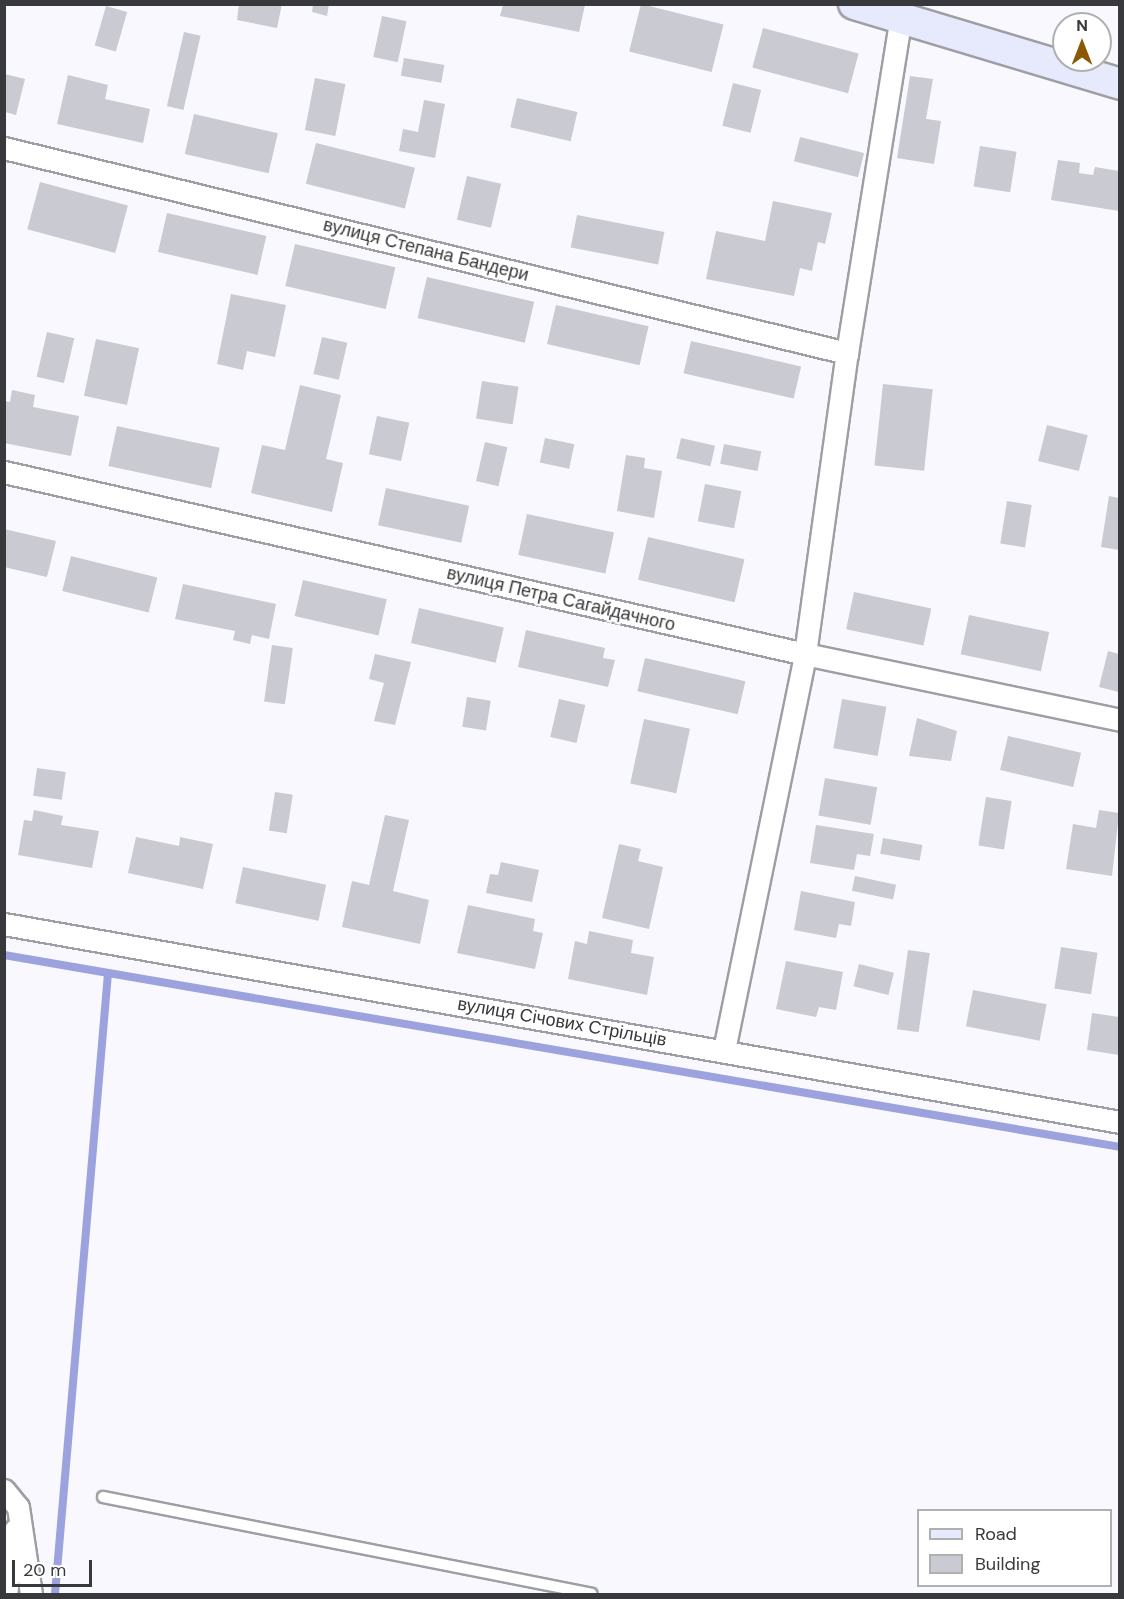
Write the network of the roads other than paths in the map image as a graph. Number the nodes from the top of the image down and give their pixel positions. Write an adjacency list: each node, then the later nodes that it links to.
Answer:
1 (864, 6): 2 (street)
2 (901, 17): 3 (street); 5 (street)
3 (1119, 84)
4 (4, 148): 5 (street, вулиця Степана Бандери)
5 (847, 353): 7 (street)
6 (4, 472): 7 (street, вулиця Петра Сагайдачного)
7 (805, 654): 8 (street, вулиця Петра Сагайдачного); 10 (street)
8 (1119, 720)
9 (4, 924): 10 (street, вулиця Січових Стрільців)
10 (724, 1050): 11 (street, вулиця Січових Стрільців)
11 (1119, 1122)
12 (103, 1497): 16 (lane)
13 (14, 1507): 14 (street); 15 (street)
14 (6, 1594)
15 (31, 1594)
16 (591, 1594)

